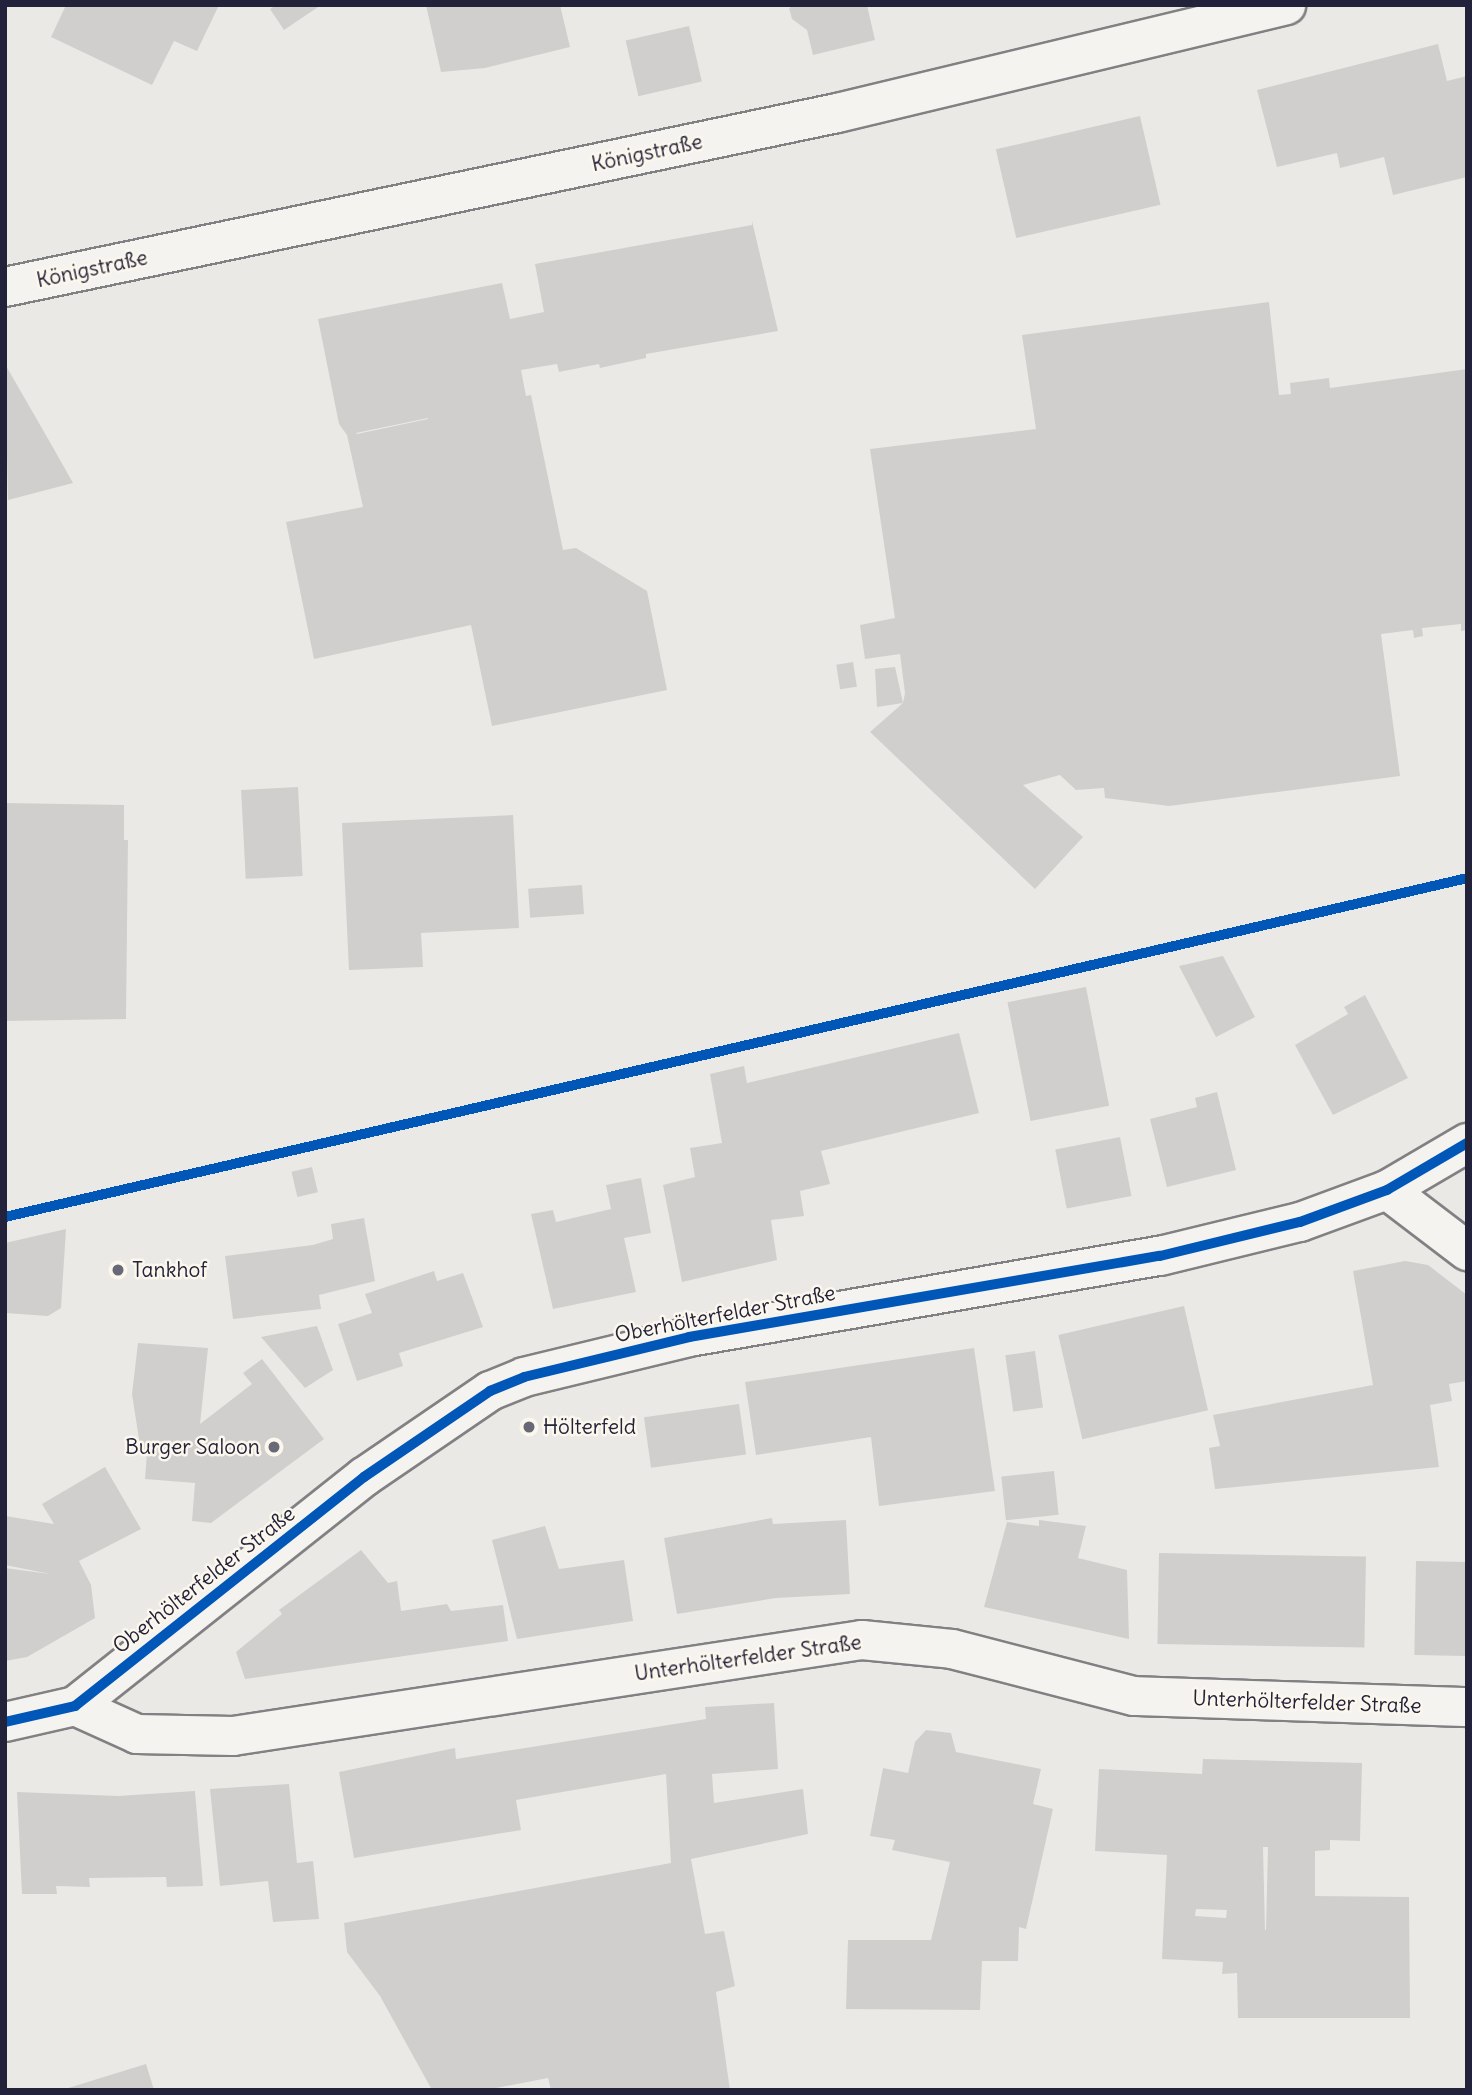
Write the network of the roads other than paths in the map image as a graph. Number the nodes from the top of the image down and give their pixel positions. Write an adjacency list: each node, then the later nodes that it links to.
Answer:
1 (1286, 5): 2 (street, Königstraße)
2 (5, 287)
3 (1467, 1143): 4 (street, Oberhölterfelder Straße)
4 (1387, 1189): 5 (street); 6 (street, Oberhölterfelder Straße)
5 (1467, 1251)
6 (75, 1706): 7 (street, Unterhölterfelder Straße); 8 (street)
7 (1467, 1707)
8 (5, 1722)

